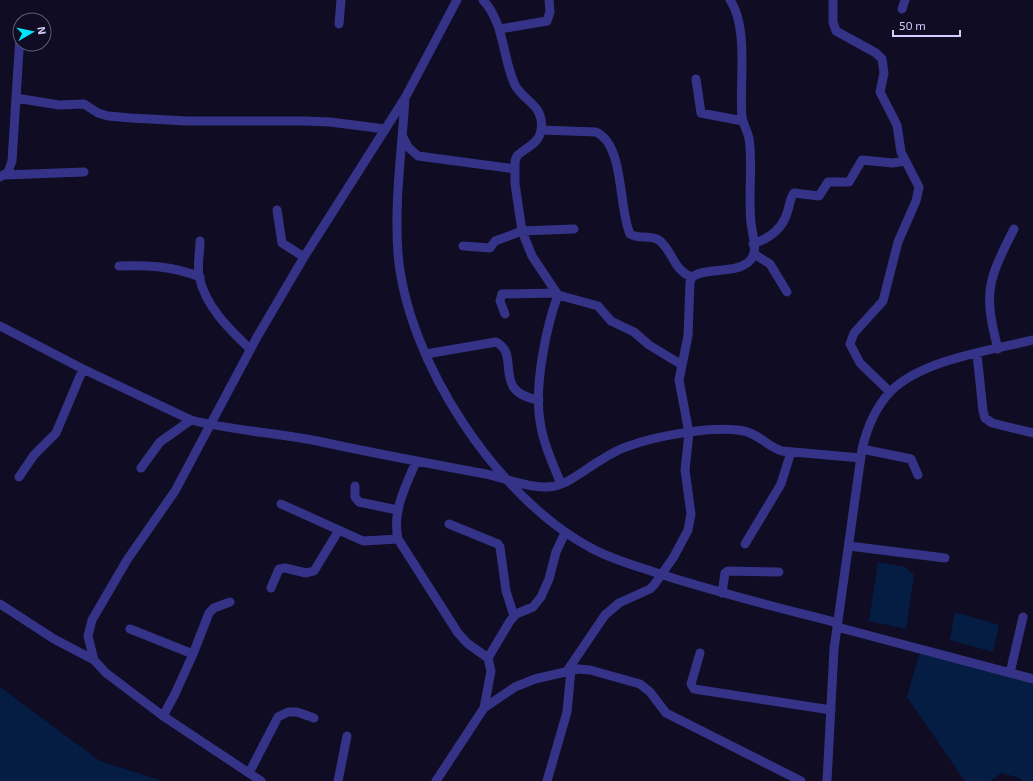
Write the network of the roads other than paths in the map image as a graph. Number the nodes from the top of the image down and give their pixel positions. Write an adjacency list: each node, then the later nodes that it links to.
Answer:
1 (341, 0): 7 (street)
2 (457, 0): 12 (street)
3 (483, 0): 8 (street)
4 (549, 0): 8 (street)
5 (730, 0): 13 (street)
6 (834, 0): 17 (street)
7 (339, 24)
8 (500, 29): 15 (street)
9 (19, 52): 11 (street)
10 (696, 79): 13 (street)
11 (16, 98): 14 (street); 20 (street)
12 (405, 98): 14 (street); 16 (street)
13 (743, 121): 26 (street)
14 (385, 129): 29 (street)
15 (541, 130): 18 (street); 32 (street)
16 (402, 135): 18 (street); 40 (street)
17 (905, 161): 26 (street); 44 (street)
18 (514, 169): 24 (street)
19 (84, 172): 20 (street)
20 (3, 176)
21 (277, 210): 29 (street)
22 (574, 229): 24 (street)
23 (1014, 229): 39 (street)
24 (522, 231): 27 (street); 34 (street)
25 (200, 241): 31 (street)
26 (754, 244): 28 (street)
27 (463, 246)
28 (754, 254): 32 (street); 33 (street)
29 (304, 257): 38 (street)
30 (119, 266): 31 (street)
31 (200, 277): 38 (street)
32 (692, 277): 42 (street)
33 (787, 292)
34 (557, 294): 35 (street); 42 (street); 45 (street)
35 (505, 314)
36 (0, 326): 43 (street)
37 (1033, 340): 39 (street)
38 (250, 349): 47 (street)
39 (998, 349): 41 (street)
40 (426, 354): 45 (street); 56 (street)
41 (977, 354): 44 (street); 49 (street)
42 (682, 365): 48 (street)
43 (83, 369): 46 (street); 55 (street)
44 (890, 392): 51 (street)
45 (539, 400): 57 (street)
46 (191, 420): 47 (street); 53 (street)
47 (209, 424): 52 (street); 81 (street)
48 (689, 433): 50 (street); 57 (street); 69 (street)
49 (1033, 433)
50 (792, 452): 51 (street); 65 (street)
51 (861, 454): 54 (street); 66 (street)
52 (416, 462): 56 (street); 60 (street)
53 (141, 468)
54 (918, 474)
55 (19, 477)
56 (508, 480): 57 (street); 63 (street)
57 (561, 484)
58 (355, 486): 60 (street)
59 (281, 504): 62 (street)
60 (397, 510): 64 (street)
61 (449, 524): 74 (street)
62 (339, 530): 64 (street); 70 (street)
63 (565, 533): 69 (street); 74 (street)
64 (398, 539): 80 (street)
65 (745, 544)
66 (849, 546): 67 (street); 76 (street)
67 (946, 558)
68 (780, 572): 71 (street)
69 (661, 574): 71 (street); 82 (street)
70 (271, 588)
71 (722, 593): 76 (street)
72 (230, 602): 79 (street)
73 (0, 604): 81 (street)
74 (514, 616): 80 (street)
75 (1023, 617): 83 (street)
76 (838, 625): 83 (street); 86 (street)
77 (130, 629): 79 (street)
78 (700, 653): 86 (street)
79 (193, 654): 87 (street)
80 (488, 658): 85 (street)
81 (94, 660): 87 (street)
82 (569, 671): 85 (street); 94 (street); 95 (street)
83 (1010, 673): 84 (street)
84 (1033, 679)
85 (484, 708): 93 (street)
86 (831, 710): 96 (street)
87 (162, 716): 90 (street)
88 (314, 718): 90 (street)
89 (347, 736): 92 (street)
90 (248, 773): 91 (street)
91 (261, 781)
92 (338, 781)
93 (436, 781)
94 (547, 781)
95 (801, 781)
96 (827, 781)

